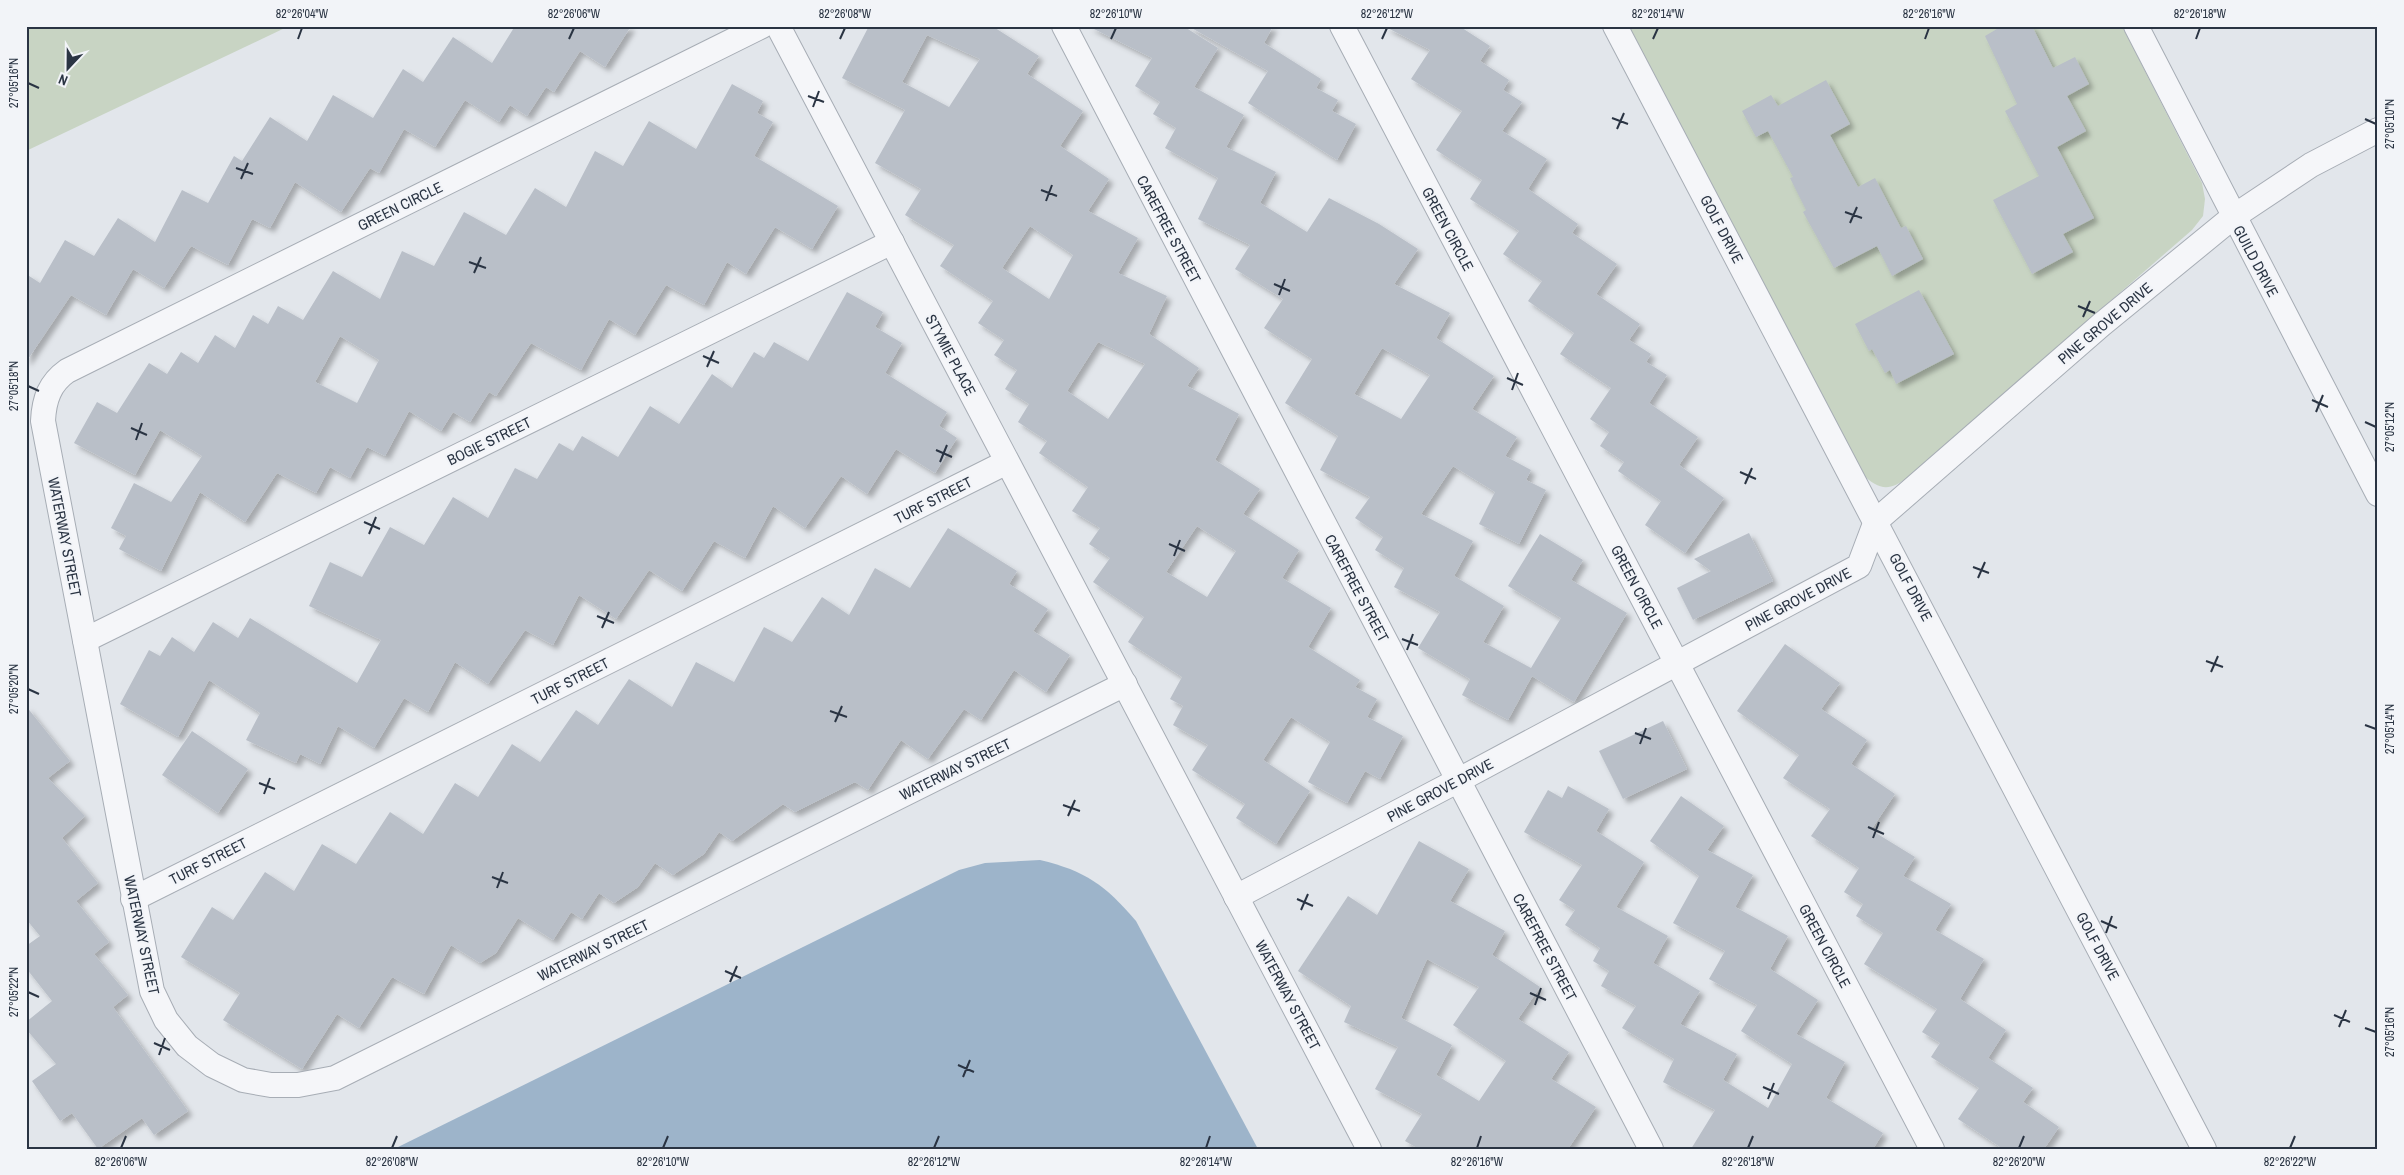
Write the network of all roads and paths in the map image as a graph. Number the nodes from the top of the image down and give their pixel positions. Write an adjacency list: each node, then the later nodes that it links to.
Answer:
1 (762, 26): 10 (street, GREEN CIRCLE)
2 (778, 26): 9 (street, STYMIE PLACE)
3 (1064, 26): 17 (street, CAREFREE STREET)
4 (1342, 26): 15 (street, GREEN CIRCLE)
5 (1614, 26): 13 (street, GOLF DRIVE)
6 (2136, 26): 8 (street, GUILD DRIVE)
7 (2378, 130): 8 (street, PINE GROVE DRIVE)
8 (2232, 217): 12 (street, GUILD DRIVE); 13 (street, PINE GROVE DRIVE)
9 (892, 242): 11 (street, STYMIE PLACE); 14 (street, BOGIE STREET)
10 (47, 396): 14 (street, WATERWAY STREET)
11 (1007, 462): 16 (street, STYMIE PLACE); 19 (street, TURF STREET)
12 (2378, 494)
13 (1876, 521): 15 (street, PINE GROVE DRIVE); 23 (street, GOLF DRIVE)
14 (85, 640): 19 (street, WATERWAY STREET)
15 (1677, 664): 17 (street, PINE GROVE DRIVE); 22 (street, GREEN CIRCLE)
16 (1125, 684): 18 (street, WATERWAY STREET); 19 (street, WATERWAY STREET)
17 (1458, 781): 18 (street, PINE GROVE DRIVE); 21 (street, CAREFREE STREET)
18 (1236, 897): 20 (street, WATERWAY STREET)
19 (133, 899)
20 (1369, 1149)
21 (1651, 1149)
22 (1932, 1149)
23 (2204, 1149)

